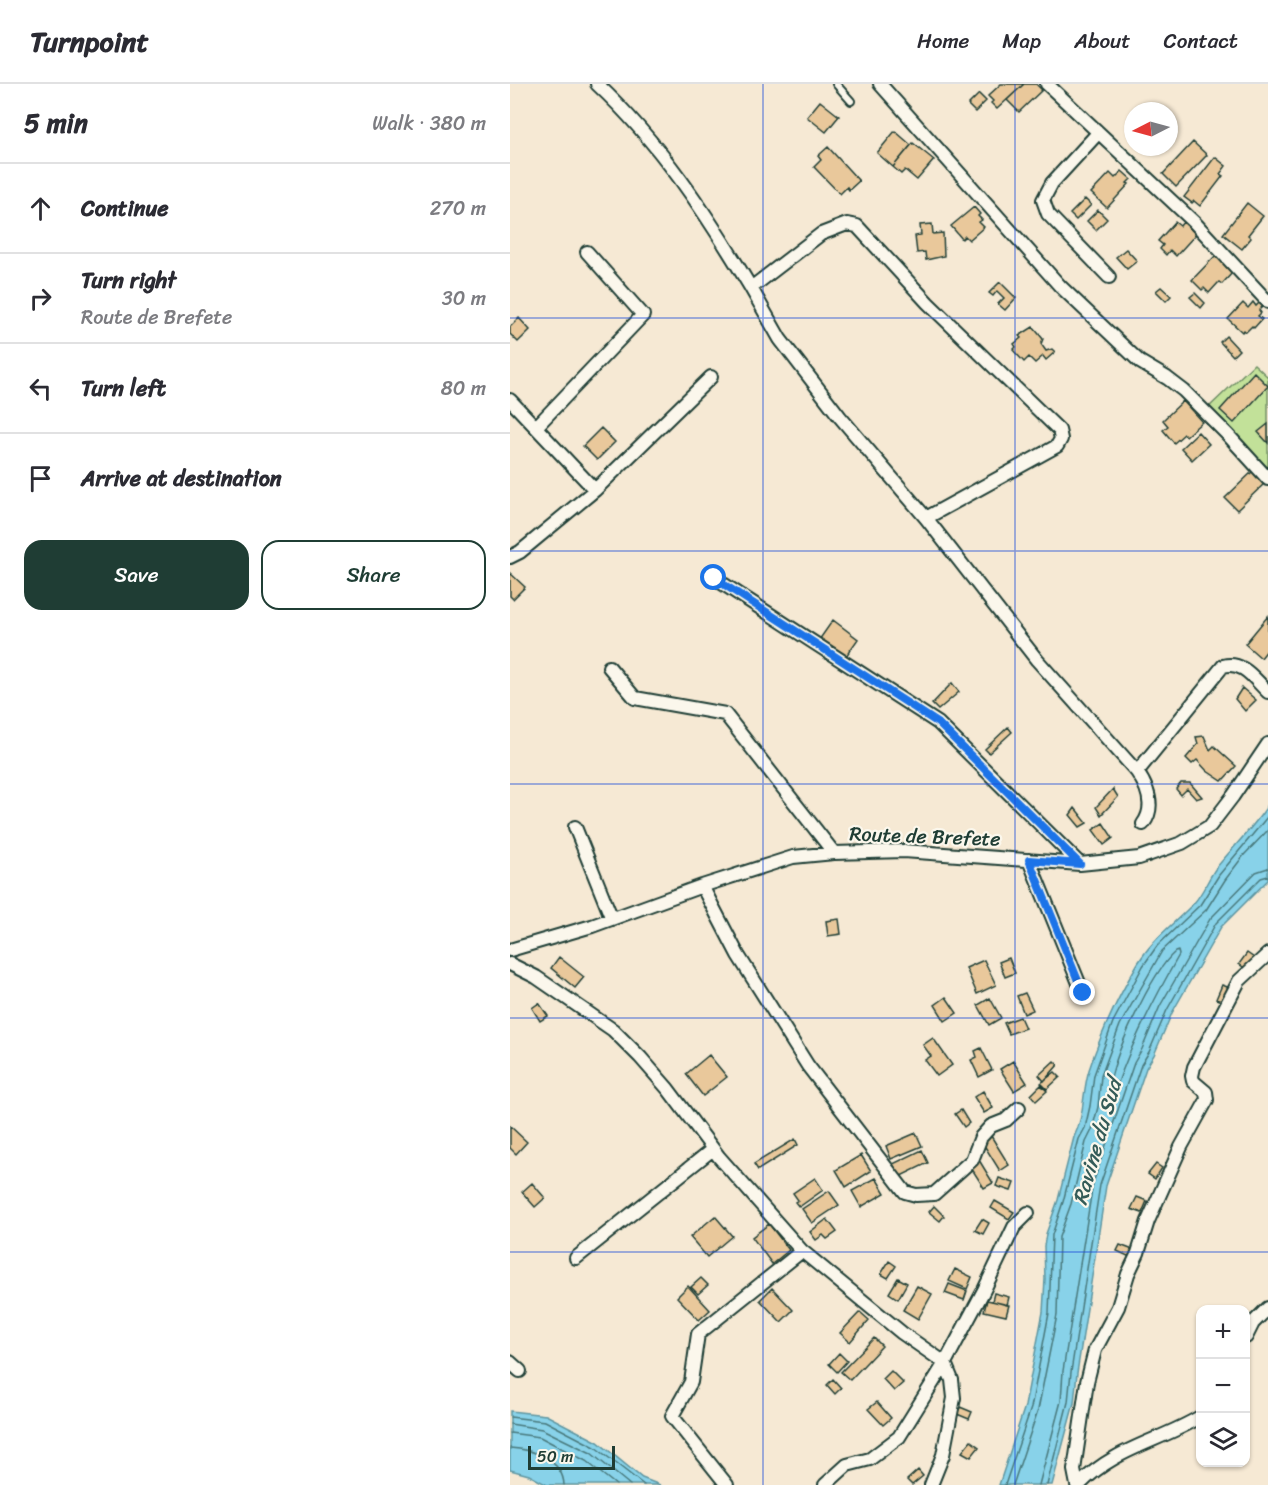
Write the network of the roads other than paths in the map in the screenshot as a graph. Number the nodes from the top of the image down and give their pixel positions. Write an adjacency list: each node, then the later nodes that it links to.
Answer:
1 (597, 84): 9 (street)
2 (836, 84): 5 (lane)
3 (880, 84): 14 (street)
4 (1047, 84): 6 (street)
5 (851, 101)
6 (1098, 133): 8 (street); 10 (street)
7 (587, 252): 13 (street)
8 (1109, 277)
9 (751, 288): 16 (street); 16 (street)
10 (1268, 302)
11 (711, 377): 15 (street)
12 (510, 400): 13 (street)
13 (536, 427): 15 (street)
14 (1268, 479)
15 (595, 490): 17 (street)
16 (926, 518): 22 (street)
17 (510, 557)
18 (714, 578): 27 (street)
19 (609, 667): 25 (street)
20 (1268, 692): 22 (street)
21 (1268, 744): 27 (street, Route de Brefete)
22 (1137, 772): 23 (street)
23 (1143, 824)
24 (575, 827): 29 (street)
25 (834, 853): 26 (street, Route de Brefete); 28 (street, Route de Brefete)
26 (1029, 860): 27 (street, Route de Brefete); 33 (street)
27 (1080, 864)
28 (702, 886): 29 (street, Route de Brefete); 34 (street)
29 (612, 919): 30 (street, Route de Brefete)
30 (510, 950)
31 (1268, 954): 48 (street)
32 (510, 964): 35 (street)
33 (1083, 993)
34 (1019, 1108)
35 (713, 1149): 37 (street); 38 (street)
36 (1028, 1213): 42 (street)
37 (802, 1251): 42 (street); 45 (street)
38 (576, 1258)
39 (1268, 1308): 40 (street)
40 (1250, 1328)
41 (510, 1362): 43 (street)
42 (945, 1363): 46 (street); 47 (street)
43 (520, 1371)
44 (1196, 1419): 48 (street)
45 (727, 1485)
46 (825, 1485)
47 (931, 1485)
48 (1078, 1485)

